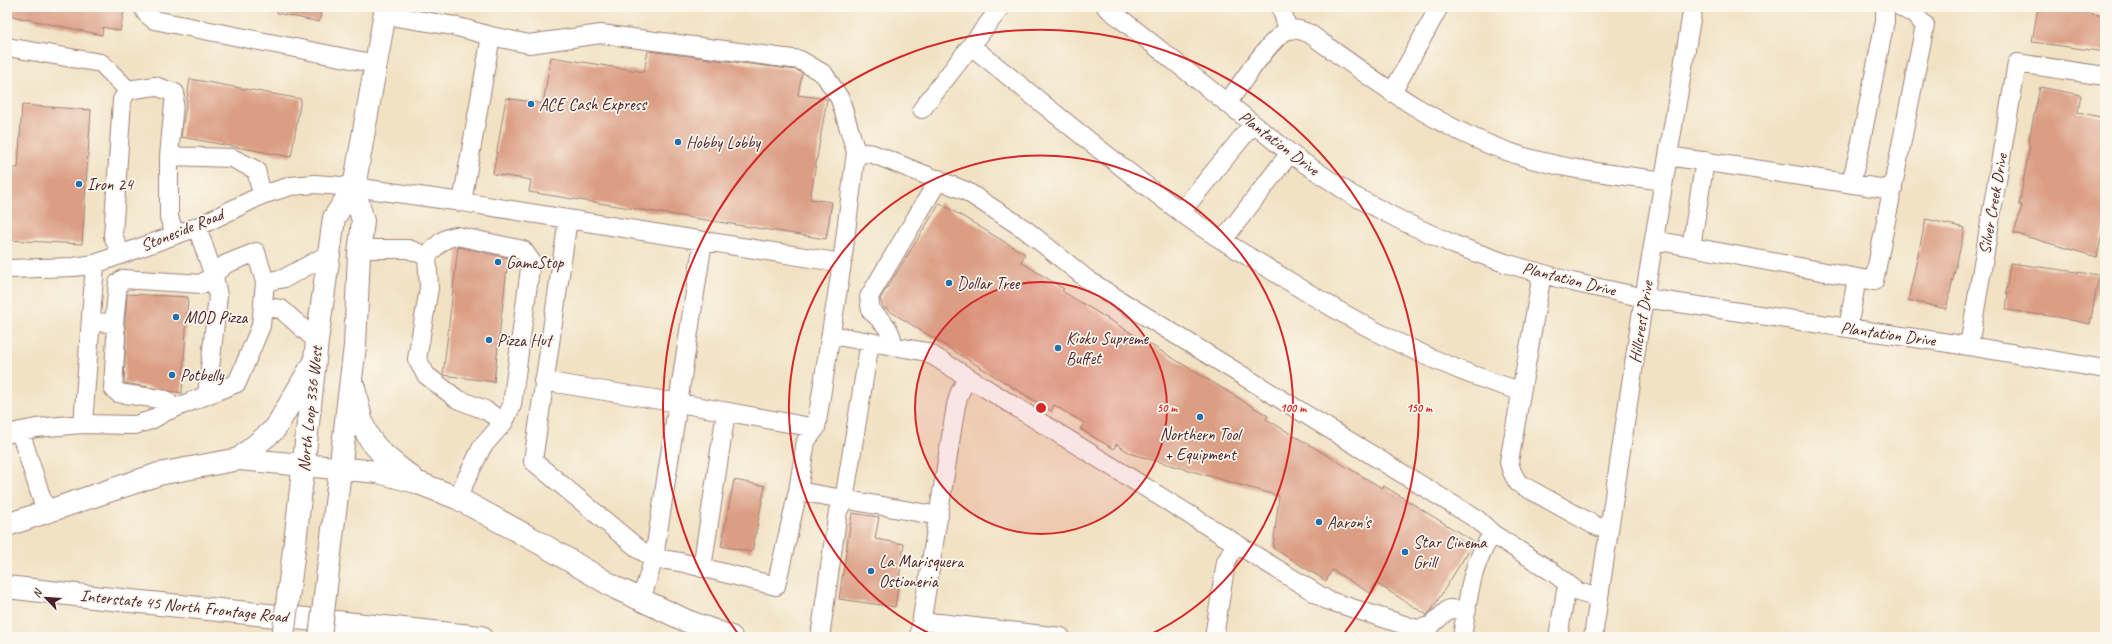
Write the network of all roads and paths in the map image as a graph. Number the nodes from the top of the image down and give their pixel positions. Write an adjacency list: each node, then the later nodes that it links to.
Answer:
1 (143, 7): 14 (street)
2 (1001, 7): 12 (street)
3 (1106, 7): 18 (street, Plantation Drive)
4 (1282, 7): 10 (street)
5 (1439, 7): 17 (street)
6 (1692, 7): 24 (street, Hillcrest Drive)
7 (1885, 7): 28 (street)
8 (1901, 7): 30 (street)
9 (386, 11): 11 (street); 14 (main road, North Loop 336 West)
10 (1288, 30): 17 (street); 18 (street)
11 (491, 36): 21 (street); 32 (street)
12 (971, 46): 19 (street); 33 (street)
13 (7, 47): 16 (street)
14 (376, 64): 29 (main road, North Loop 336 West)
15 (2105, 76): 60 (street, Silver Creek Drive)
16 (128, 90): 23 (street); 42 (street)
17 (1392, 93): 27 (street)
18 (1227, 104): 20 (street, Plantation Drive)
19 (922, 109)
20 (1253, 124): 22 (street, Plantation Drive); 33 (street)
21 (856, 152): 26 (street); 45 (street)
22 (1290, 154): 37 (street); 48 (street, Plantation Drive)
23 (169, 156): 31 (street); 36 (street)
24 (1668, 156): 25 (street); 27 (street, Hillcrest Drive)
25 (1705, 161): 28 (street); 40 (street)
26 (939, 179): 59 (street); 86 (street)
27 (1664, 181): 38 (street, Hillcrest Drive)
28 (1851, 183): 30 (street)
29 (354, 187): 31 (street, Stoneside Road); 32 (street, Stoneside Road); 41 (main road, North Loop 336 West); 43 (main road, North Loop 336 West)
30 (1893, 190): 50 (street)
31 (262, 194): 35 (street, Stoneside Road)
32 (462, 202): 34 (street, Stoneside Road)
33 (1181, 212): 37 (street)
34 (568, 219): 39 (street, Stoneside Road); 65 (street)
35 (197, 226): 36 (street, Stoneside Road); 49 (street)
36 (174, 235): 42 (street, Stoneside Road)
37 (1223, 240): 66 (street)
38 (1654, 240): 40 (street); 52 (street, Hillcrest Drive)
39 (702, 241): 45 (street, Stoneside Road); 68 (street)
40 (1691, 247): 50 (street)
41 (360, 249): 44 (street); 63 (main road, North Loop 336 West)
42 (121, 254): 46 (street, Stoneside Road)
43 (329, 254): 51 (street); 61 (main road, North Loop 336 West)
44 (427, 256): 71 (street); 71 (street)
45 (842, 263): 57 (street)
46 (95, 264): 47 (street, Stoneside Road); 54 (street)
47 (7, 269)
48 (1542, 274): 52 (street, Plantation Drive); 66 (street)
49 (214, 276): 51 (street); 55 (street); 67 (street)
50 (1857, 278): 56 (street)
51 (265, 282): 53 (street)
52 (1644, 298): 56 (street, Plantation Drive); 85 (street, Hillcrest Drive)
53 (264, 307): 61 (street); 67 (street)
54 (91, 322): 55 (street); 72 (street)
55 (114, 323): 69 (street)
56 (1848, 328): 60 (street, Plantation Drive)
57 (831, 335): 58 (street); 73 (street)
58 (870, 342): 59 (street); 81 (street)
59 (893, 346): 64 (street)
60 (1969, 346): 62 (street, Plantation Drive)
61 (316, 351): 75 (main road); 76 (main road, North Loop 336 West)
62 (2105, 369)
63 (351, 374): 77 (main road, North Loop 336 West); 78 (main road)
64 (968, 377): 83 (street); 87 (street)
65 (543, 381): 68 (street); 88 (street)
66 (1520, 390): 85 (street)
67 (207, 395): 69 (street)
68 (679, 403): 70 (street); 88 (street)
69 (173, 408): 72 (street)
70 (726, 412): 73 (street); 89 (street)
71 (504, 422): 80 (street)
72 (83, 424): 74 (street)
73 (816, 428): 79 (street)
74 (13, 433): 82 (street)
75 (239, 459): 76 (main road); 82 (main road)
76 (304, 465): 77 (main road); 96 (main road, North Loop 336 West, bridge)
77 (340, 469): 78 (main road); 97 (main road, North Loop 336 West, bridge)
78 (416, 482): 80 (main road)
79 (798, 491): 81 (street); 89 (street)
80 (457, 498): 93 (main road)
81 (844, 500): 83 (street); 100 (street)
82 (46, 512): 84 (main road)
83 (939, 516): 95 (street)
84 (7, 525)
85 (1609, 530): 92 (street, Hillcrest Drive)
86 (1493, 534): 90 (street); 94 (street)
87 (1236, 544): 94 (street); 102 (street)
88 (654, 558): 89 (street); 93 (street)
89 (702, 568)
90 (1567, 585): 92 (street); 104 (street)
91 (7, 587): 98 (main road, Interstate 45 North Frontage Road)
92 (1599, 598): 105 (street, Hillcrest Drive)
93 (641, 600): 99 (main road)
94 (1467, 610): 103 (street)
95 (921, 629): 101 (street)
96 (283, 637)
97 (320, 637)
98 (481, 637)
99 (731, 637)
100 (820, 637)
101 (1062, 637)
102 (1214, 637)
103 (1462, 637)
104 (1558, 637)
105 (1593, 637)

